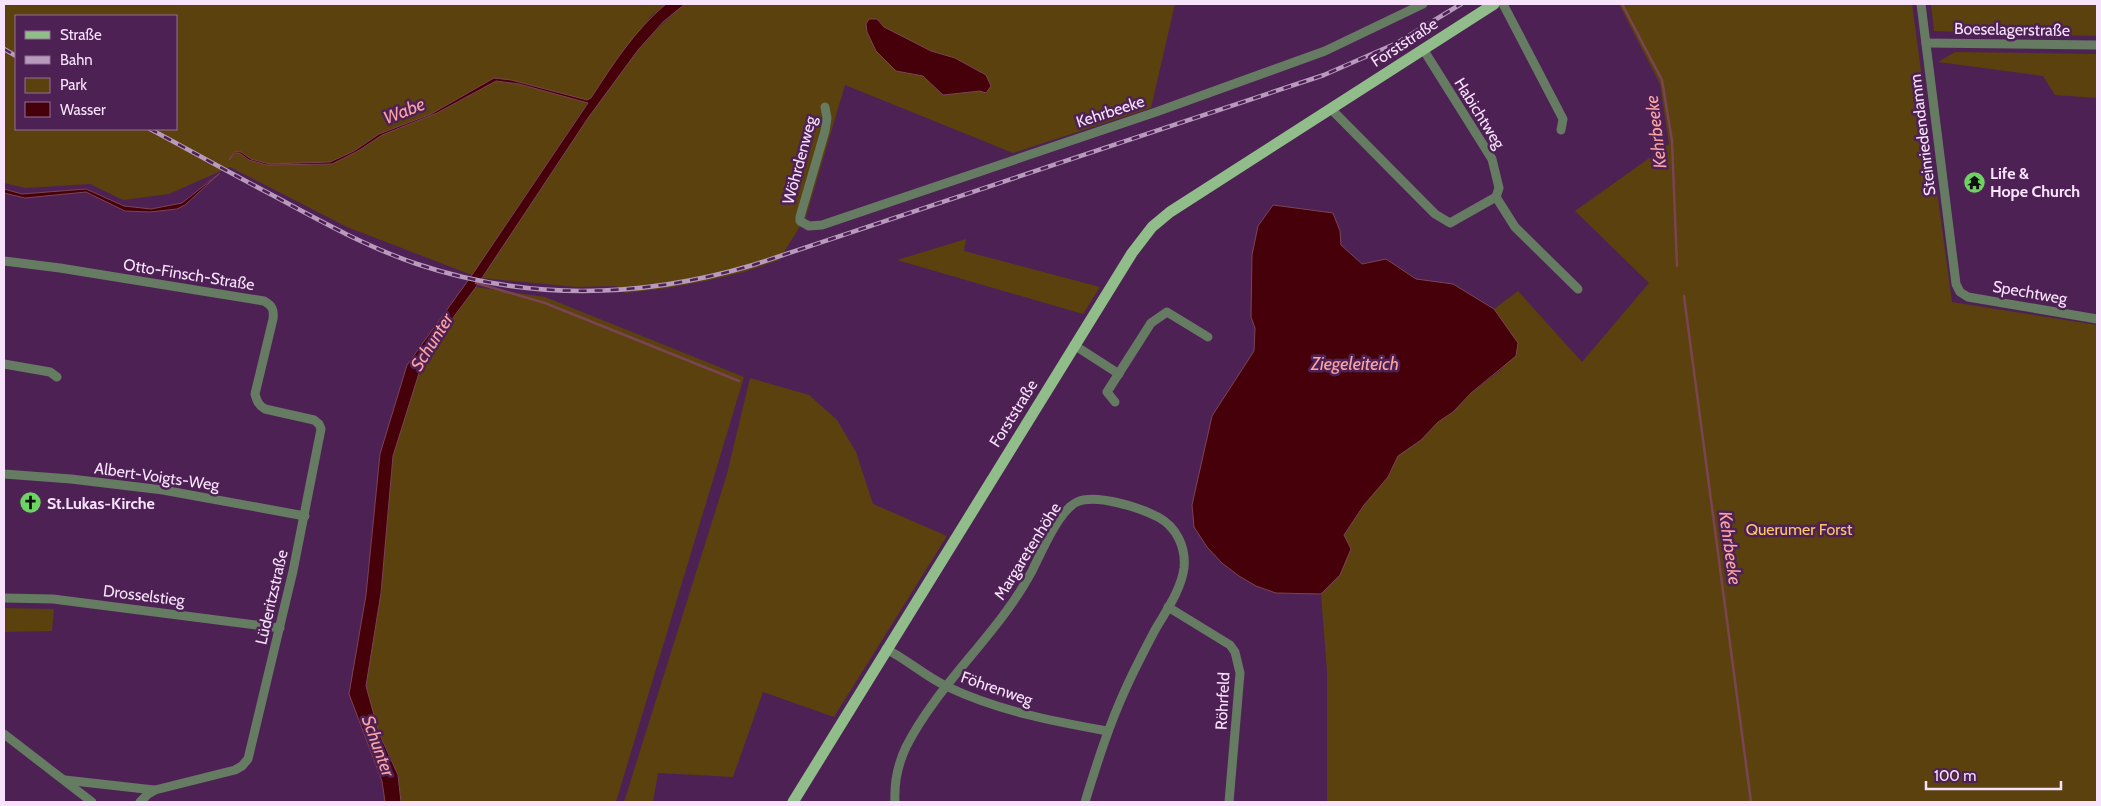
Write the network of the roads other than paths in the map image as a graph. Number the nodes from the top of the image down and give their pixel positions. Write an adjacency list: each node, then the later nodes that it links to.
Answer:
1 (1424, 4): 12 (street, Kehrbeeke)
2 (1494, 4): 7 (main road, Forststraße)
3 (1503, 4): 10 (street)
4 (1921, 4): 5 (street, Steinriedendamm)
5 (1926, 43): 6 (street, Boeselagerstraße); 15 (street, Steinriedendamm)
6 (2097, 45)
7 (1423, 49): 9 (main road, Forststraße); 11 (street, Habichtweg)
8 (825, 107): 12 (street, Wöhrdenweg)
9 (1332, 109): 11 (street); 18 (main road, Forststraße)
10 (1561, 130)
11 (1496, 197): 14 (street)
12 (800, 221)
13 (4, 260): 23 (street, Otto-Finsch-Straße)
14 (1578, 289)
15 (1960, 292): 16 (street, Spechtweg)
16 (2097, 319)
17 (1208, 336): 20 (street)
18 (1074, 345): 20 (street); 29 (main road, Forststraße)
19 (4, 364): 21 (street)
20 (1119, 374): 22 (street)
21 (57, 377)
22 (1115, 402)
23 (319, 424): 25 (street, Lüderitzstraße)
24 (4, 474): 25 (street, Albert-Voigts-Weg)
25 (305, 516): 28 (street, Lüderitzstraße)
26 (4, 598): 28 (street, Drosselstieg)
27 (1168, 607): 30 (street, Margaretenhöhe); 31 (street, Margaretenhöhe); 40 (street, Röhrfeld)
28 (280, 628): 34 (street, Lüderitzstraße)
29 (886, 649): 30 (street, Föhrenweg); 37 (main road, Forststraße)
30 (946, 686): 31 (street, Föhrenweg); 38 (street, Margaretenhöhe)
31 (1107, 731): 39 (street, Margaretenhöhe)
32 (4, 734): 33 (street)
33 (65, 780): 34 (street); 35 (street)
34 (155, 790): 36 (street)
35 (92, 802)
36 (140, 802)
37 (793, 802)
38 (895, 802)
39 (1085, 802)
40 (1229, 802)

